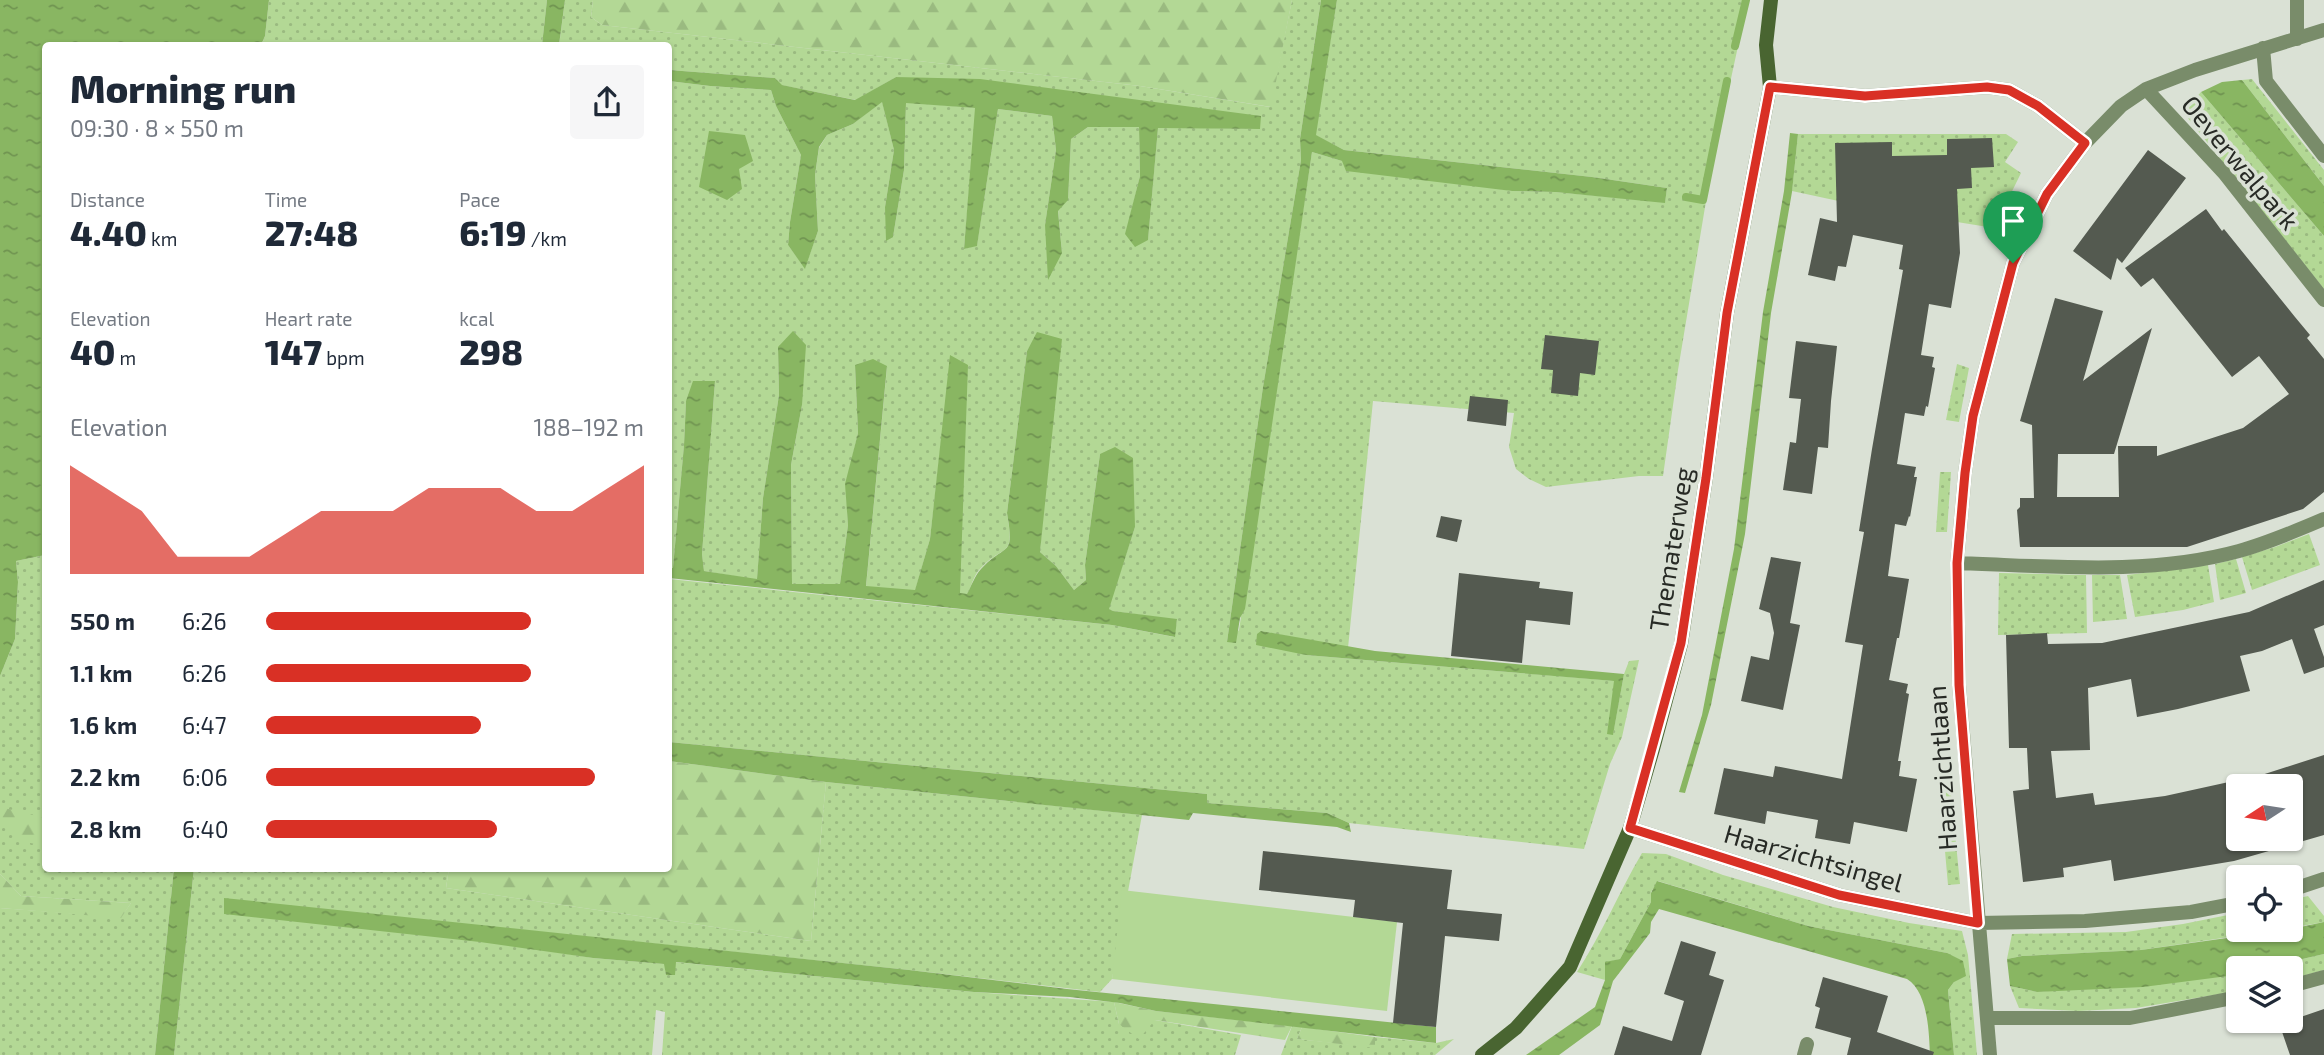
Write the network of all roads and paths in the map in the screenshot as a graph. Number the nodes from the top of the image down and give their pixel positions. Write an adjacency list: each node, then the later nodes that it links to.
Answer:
1 (1771, 0): 6 (street, Thematerweg)
2 (2297, 0): 4 (street)
3 (2324, 30): 4 (street, Haarzichtlaan)
4 (2297, 39): 5 (street, Haarzichtlaan)
5 (2263, 48): 7 (street, Haarzichtlaan); 9 (street)
6 (1770, 87): 8 (street); 13 (street, Thematerweg)
7 (2146, 89): 8 (street, Haarzichtlaan); 10 (street, Oeverwalpark)
8 (2085, 143): 12 (street, Haarzichtlaan)
9 (2324, 156)
10 (2324, 300)
11 (2324, 519): 12 (street)
12 (1957, 563): 17 (street, Haarzichtlaan)
13 (1630, 828): 17 (street, Haarzichtsingel); 22 (street, Thematerweg)
14 (2324, 879): 15 (street)
15 (2303, 886)
16 (2226, 905): 17 (street, Haarzichtsingel)
17 (1978, 923): 21 (street, Haarzichtlaan)
18 (2324, 977): 19 (street)
19 (2303, 983)
20 (2226, 999): 21 (street)
21 (1988, 1018): 23 (street, Haarzichtlaan)
22 (1482, 1055)
23 (1990, 1055)

